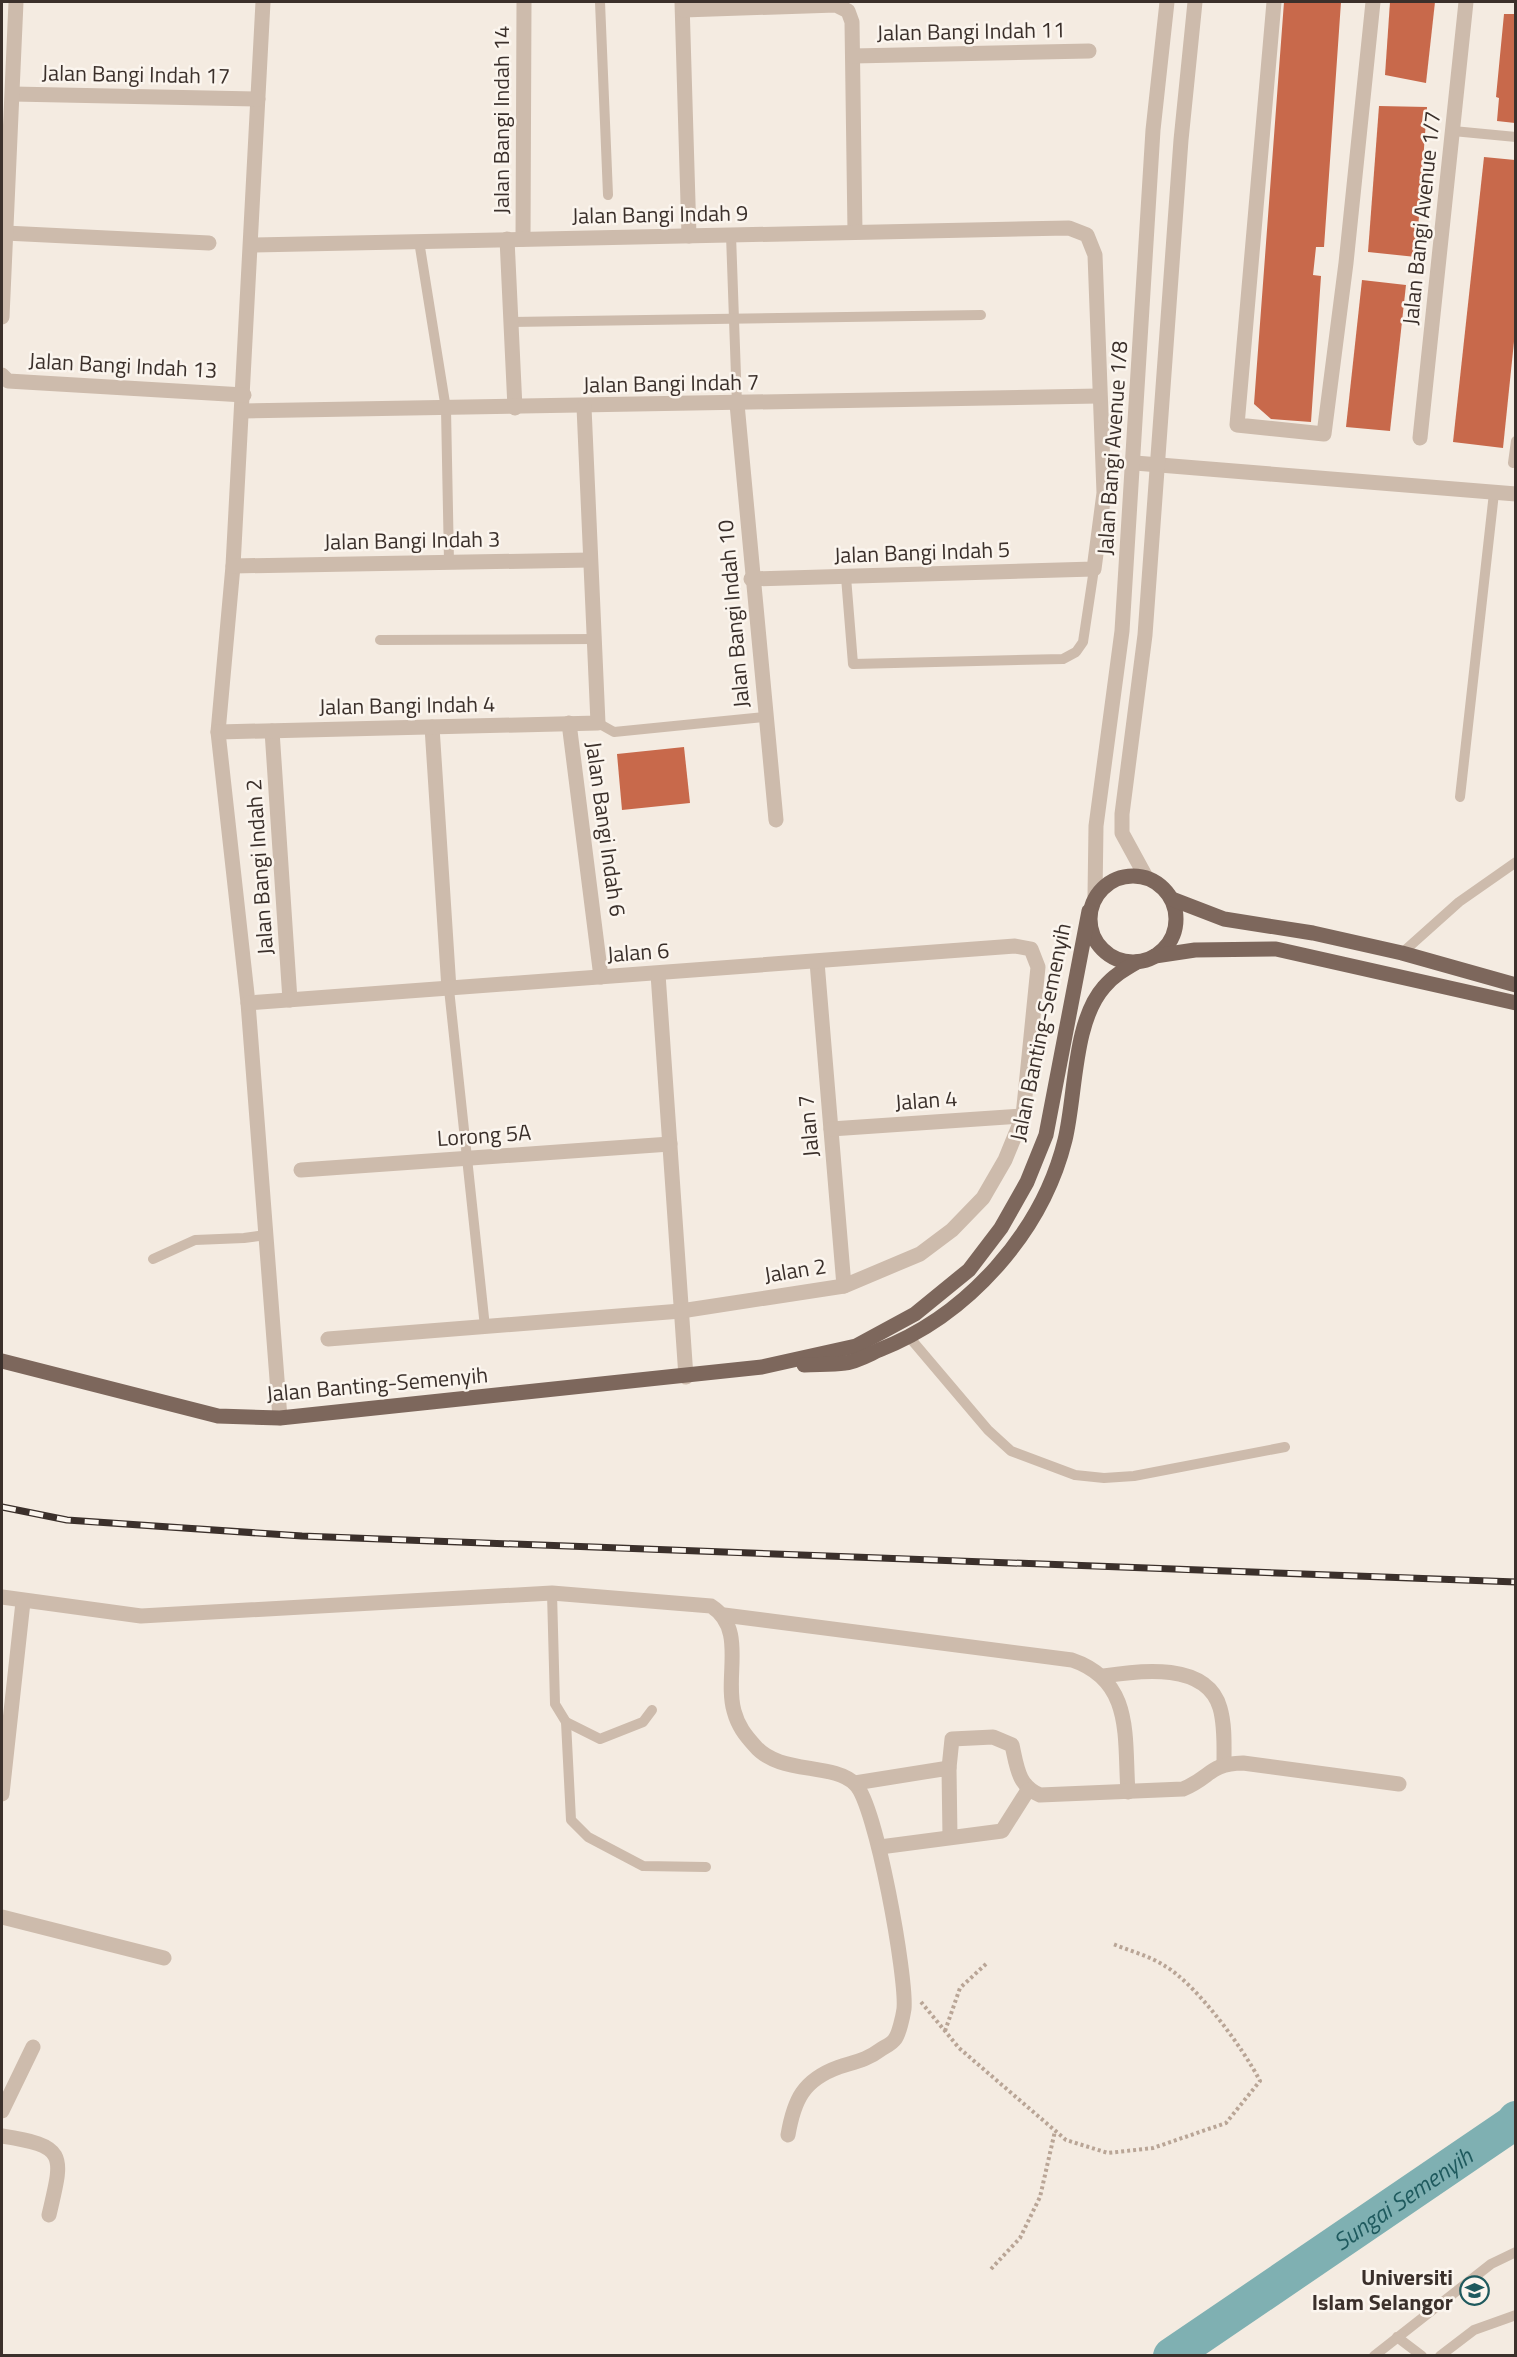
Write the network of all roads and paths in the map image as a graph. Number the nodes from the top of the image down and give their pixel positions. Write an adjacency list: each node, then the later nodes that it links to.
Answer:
1 (16, 2): 13 (street)
2 (263, 2): 14 (street)
3 (524, 2): 22 (street, Jalan Bangi Indah 14)
4 (600, 2): 17 (lane)
5 (1167, 2): 40 (street, Jalan Bangi Avenue 1/8)
6 (1195, 2): 42 (street, Jalan Bangi Avenue 1/8)
7 (1274, 2): 8 (street)
8 (1372, 2)
9 (1466, 2): 15 (street, Jalan Bangi Avenue 1/7)
10 (683, 6): 12 (street); 21 (street)
11 (1089, 51): 12 (street, Jalan Bangi Indah 11)
12 (853, 56): 18 (street)
13 (13, 94): 14 (street, Jalan Bangi Indah 17); 19 (street)
14 (258, 99): 25 (street)
15 (1453, 132): 16 (lane); 38 (street, Jalan Bangi Avenue 1/7)
16 (1515, 137)
17 (608, 195)
18 (855, 232): 20 (street, Jalan Bangi Indah 9); 32 (street, Jalan Bangi Indah 9)
19 (5, 233): 24 (street); 27 (street)
20 (731, 235): 21 (street, Jalan Bangi Indah 9); 28 (lane)
21 (689, 236): 22 (street, Jalan Bangi Indah 9)
22 (515, 239): 23 (street, Jalan Bangi Indah 9); 29 (street, Jalan Bangi Indah 14)
23 (419, 241): 25 (street, Jalan Bangi Indah 9); 36 (lane)
24 (208, 243)
25 (252, 245): 31 (street)
26 (981, 315): 28 (lane)
27 (2, 317)
28 (734, 319): 29 (lane); 33 (lane)
29 (511, 322): 35 (street, Jalan Bangi Indah 14)
30 (2, 375): 31 (street, Jalan Bangi Indah 13)
31 (244, 395): 37 (street)
32 (1099, 396): 33 (street, Jalan Bangi Indah 7); 48 (street)
33 (736, 404): 34 (street, Jalan Bangi Indah 7); 50 (street, Jalan Bangi Indah 10)
34 (584, 407): 35 (street, Jalan Bangi Indah 7); 45 (street)
35 (515, 408): 36 (street, Jalan Bangi Indah 7)
36 (446, 409): 37 (street, Jalan Bangi Indah 7); 46 (lane)
37 (243, 411): 47 (street)
38 (1420, 438)
39 (1515, 441): 41 (lane)
40 (1135, 463): 42 (street); 64 (street, Jalan Bangi Avenue 1/8)
41 (1513, 463)
42 (1158, 465): 43 (street); 62 (street, Jalan Bangi Avenue 1/8)
43 (1494, 494): 44 (street); 59 (lane)
44 (1515, 494)
45 (590, 560): 46 (street, Jalan Bangi Indah 3); 51 (street)
46 (449, 562): 47 (street, Jalan Bangi Indah 3)
47 (234, 566): 58 (street)
48 (1094, 569): 49 (street, Jalan Bangi Indah 5); 49 (lane)
49 (846, 577): 50 (street, Jalan Bangi Indah 5)
50 (751, 579): 53 (street, Jalan Bangi Indah 10)
51 (594, 639): 52 (lane); 55 (street)
52 (380, 640)
53 (765, 717): 55 (lane); 60 (street, Jalan Bangi Indah 10)
54 (569, 723): 55 (street, Jalan Bangi Indah 4); 56 (street, Jalan Bangi Indah 4); 71 (street, Jalan Bangi Indah 6)
55 (598, 723)
56 (432, 727): 57 (street, Jalan Bangi Indah 4); 73 (street)
57 (272, 731): 58 (street, Jalan Bangi Indah 4); 74 (street, Jalan Bangi Indah 2)
58 (218, 732): 76 (street)
59 (1460, 797)
60 (776, 820)
61 (1515, 862): 66 (lane)
62 (1146, 877): 63 (main road); 64 (main road)
63 (1172, 899): 66 (main road); 67 (main road)
64 (1092, 904): 69 (main road); 90 (main road, Jalan Banting-Semenyih)
65 (1031, 949): 68 (street, Jalan 6); 77 (street, Jalan 2)
66 (1402, 953): 72 (main road)
67 (1155, 956): 69 (main road); 75 (main road)
68 (817, 962): 70 (street, Jalan 6); 78 (street, Jalan 7)
69 (1137, 962): 87 (main road, Jalan Banting-Semenyih)
70 (658, 974): 71 (street, Jalan 6); 79 (street)
71 (601, 977): 73 (street, Jalan 6)
72 (1515, 985)
73 (449, 989): 74 (street, Jalan 6); 80 (lane)
74 (290, 1000): 76 (street, Jalan 6)
75 (1515, 1003)
76 (248, 1004): 82 (street)
77 (1023, 1116): 78 (street, Jalan 4); 84 (street, Jalan 2)
78 (831, 1129): 84 (street, Jalan 7)
79 (670, 1144): 80 (street, Lorong 5A); 85 (street)
80 (468, 1158): 81 (street, Lorong 5A); 86 (lane)
81 (301, 1170)
82 (266, 1235): 83 (lane); 92 (street)
83 (153, 1259)
84 (844, 1286): 85 (street, Jalan 2)
85 (681, 1311): 86 (street, Jalan 2); 91 (street)
86 (486, 1327): 88 (street, Jalan 2)
87 (910, 1338): 90 (main road, Jalan Banting-Semenyih); 93 (lane)
88 (328, 1339)
89 (2, 1360): 92 (main road, Jalan Banting-Semenyih)
90 (762, 1367): 91 (main road, Jalan Banting-Semenyih)
91 (686, 1377): 92 (main road, Jalan Banting-Semenyih)
92 (280, 1418)
93 (1285, 1447)
94 (552, 1593): 96 (street); 97 (street); 100 (lane)
95 (2, 1597): 96 (street)
96 (23, 1602): 107 (street)
97 (724, 1615): 98 (street); 103 (street)
98 (1104, 1676): 101 (street); 106 (street)
99 (652, 1710): 100 (lane)
100 (566, 1722): 110 (lane)
101 (1224, 1763): 104 (street); 106 (street)
102 (949, 1768): 103 (street); 105 (street); 108 (street)
103 (855, 1783): 109 (street)
104 (1399, 1784)
105 (1028, 1790): 106 (street); 108 (street)
106 (1128, 1792)
107 (2, 1794)
108 (950, 1837): 109 (street)
109 (880, 1847): 120 (street)
110 (706, 1867)
111 (2, 1917): 113 (street)
112 (1113, 1944): 119 (path)
113 (164, 1958)
114 (987, 1963): 116 (path)
115 (920, 2000): 116 (path)
116 (945, 2031): 119 (path)
117 (33, 2047): 118 (street)
118 (2, 2111)
119 (1056, 2131): 124 (path)
120 (788, 2135)
121 (2, 2136): 122 (street)
122 (49, 2215)
123 (1515, 2252): 126 (lane)
124 (991, 2269)
125 (1515, 2315): 129 (lane)
126 (1397, 2337): 127 (lane); 128 (lane)
127 (1374, 2355)
128 (1422, 2355)
129 (1440, 2355)

